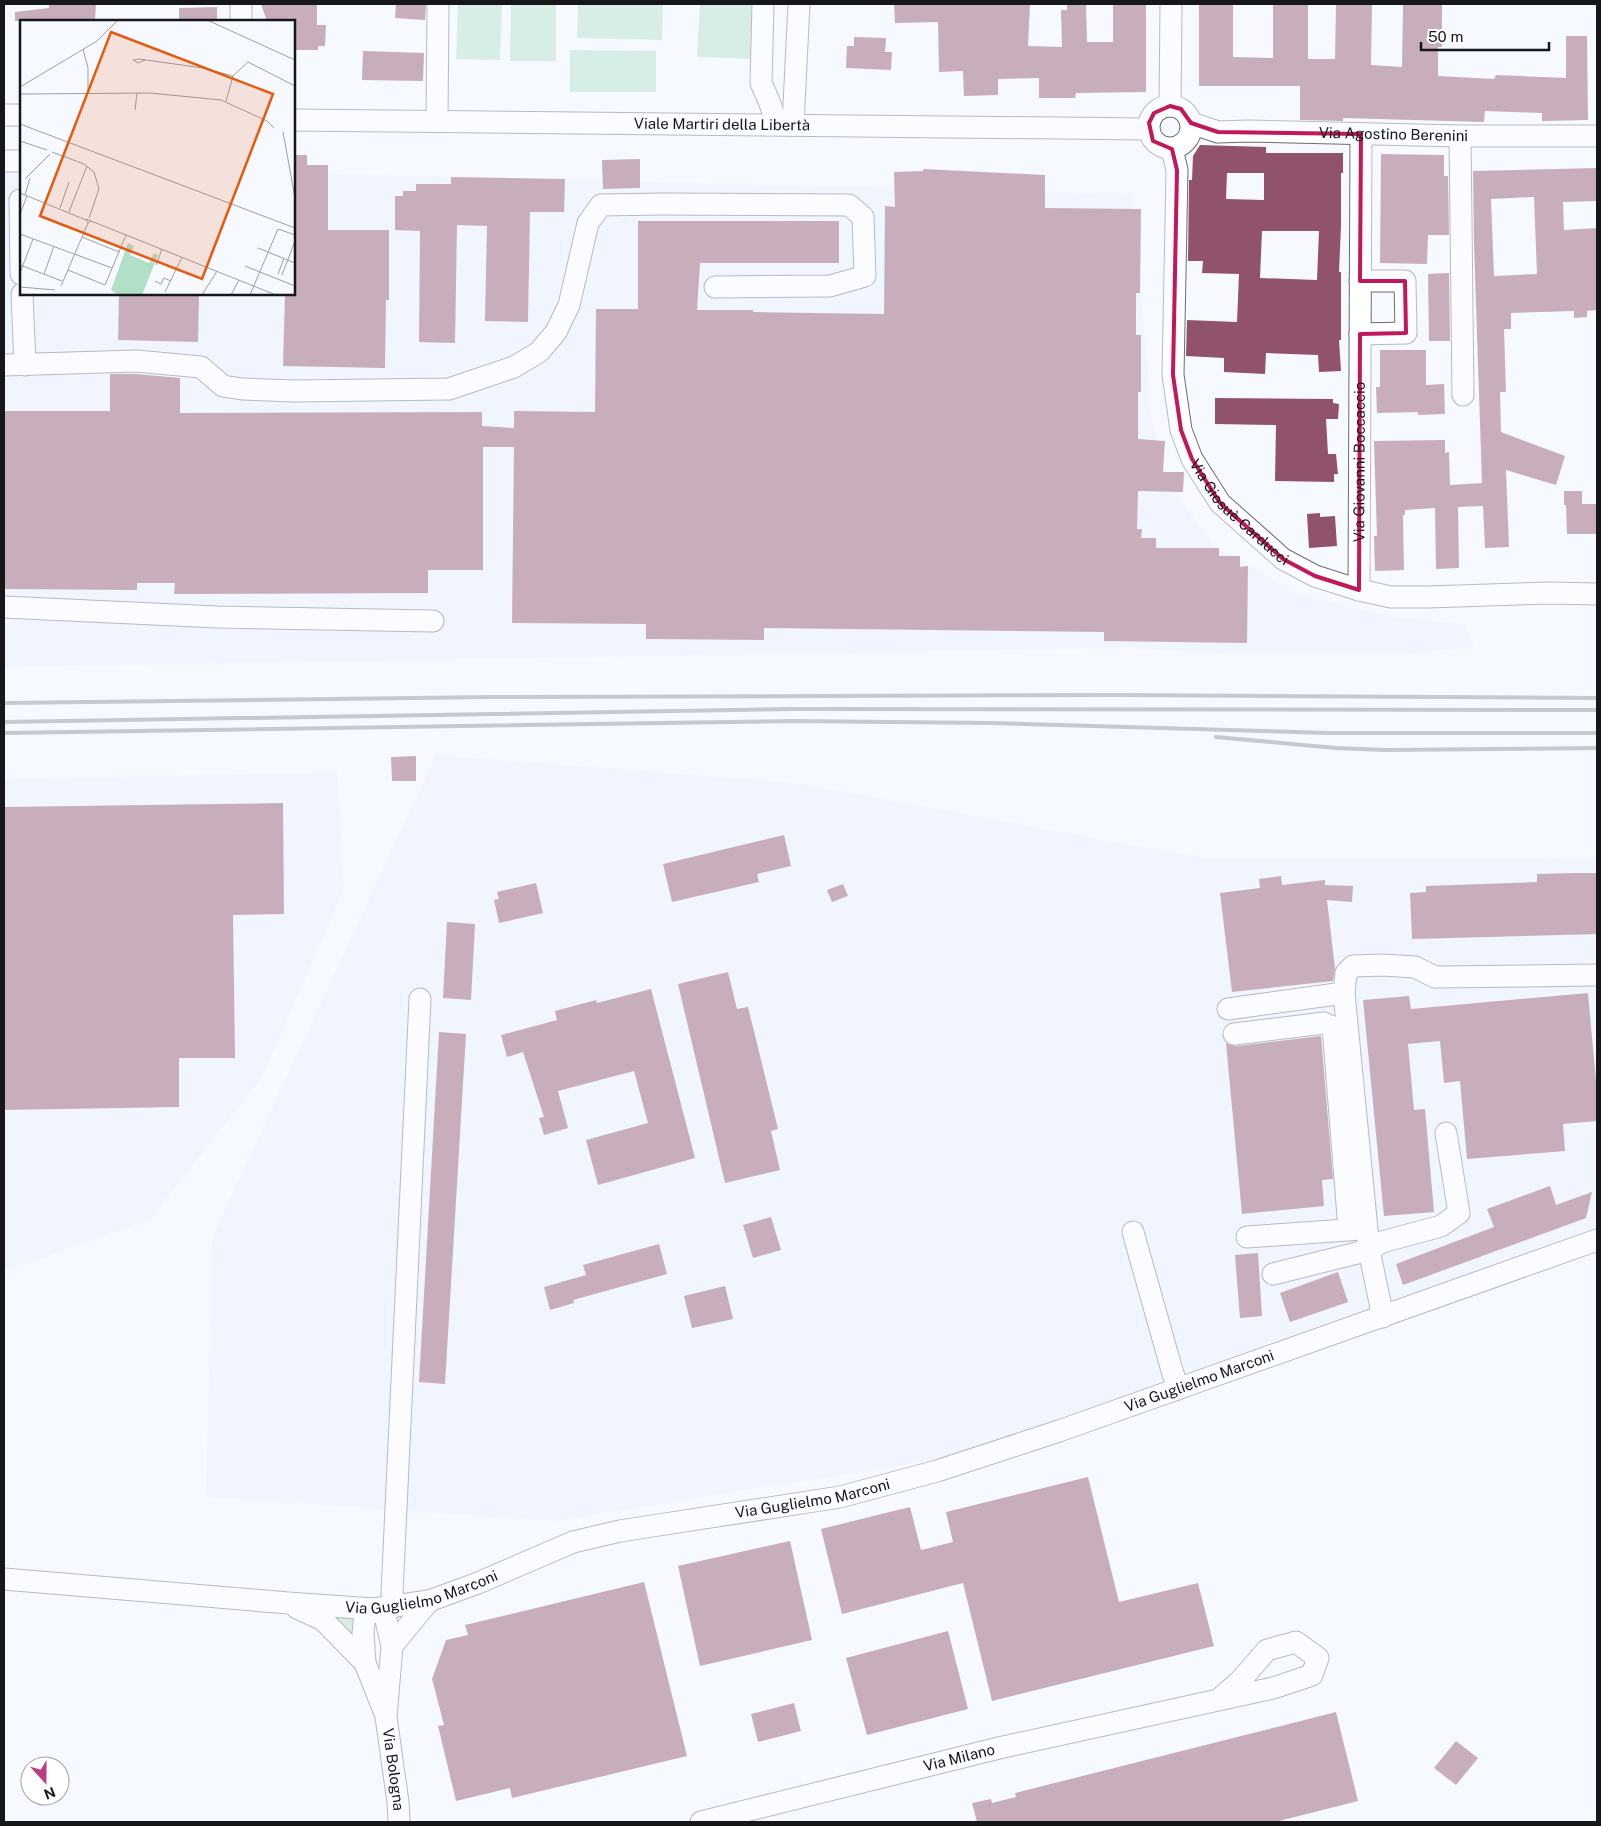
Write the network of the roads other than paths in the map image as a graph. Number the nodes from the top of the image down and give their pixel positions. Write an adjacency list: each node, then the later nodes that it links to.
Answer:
1 (241, 4): 6 (street)
2 (438, 4): 11 (street)
3 (763, 4): 13 (street)
4 (799, 4): 13 (street)
5 (1171, 4): 7 (street)
6 (241, 20)
7 (1170, 106): 12 (street); 14 (street)
8 (4, 115): 9 (street)
9 (20, 115)
10 (295, 120): 11 (street, Viale Martiri della Libertà)
11 (437, 120): 13 (street, Viale Martiri della Libertà)
12 (1191, 124): 15 (street, Via Agostino Berenini); 18 (street)
13 (785, 125): 14 (street, Viale Martiri della Libertà)
14 (1148, 129): 18 (street)
15 (1361, 134): 16 (street, Via Agostino Berenini); 23 (street, Via Giovanni Boccaccio)
16 (1460, 136): 17 (street, Via Agostino Berenini); 29 (street)
17 (1597, 136)
18 (1172, 149): 30 (street, Via Giosuè Carducci)
19 (4, 161): 20 (street)
20 (20, 161)
21 (15, 200): 22 (street)
22 (20, 262)
23 (1360, 281): 26 (street, Via Giovanni Boccaccio); 26 (street)
24 (715, 287): 28 (street)
25 (22, 295): 28 (street)
26 (1360, 334): 30 (street, Via Giovanni Boccaccio)
27 (4, 365): 28 (street)
28 (25, 365)
29 (1463, 395)
30 (1358, 590): 31 (street, Via Giosuè Carducci)
31 (1597, 594)
32 (4, 607): 33 (street)
33 (433, 621)
34 (1597, 975): 35 (street)
35 (1344, 993): 37 (street); 40 (street)
36 (420, 999): 51 (street)
37 (1228, 1009)
38 (1234, 1034): 40 (street)
39 (1446, 1133): 44 (street)
40 (1358, 1229): 42 (street); 44 (street)
41 (1134, 1232): 47 (street)
42 (1247, 1237)
43 (1597, 1240): 46 (street, Via Guglielmo Marconi)
44 (1369, 1250): 45 (street); 46 (street)
45 (1272, 1274)
46 (1383, 1317): 47 (street, Via Guglielmo Marconi)
47 (1178, 1389): 49 (street, Via Guglielmo Marconi)
48 (4, 1579): 50 (street, Via Guglielmo Marconi)
49 (428, 1601): 51 (street, Via Guglielmo Marconi); 52 (street)
50 (288, 1603): 51 (street, Via Guglielmo Marconi); 53 (street, Via Bologna)
51 (384, 1608): 52 (street, Via Bologna); 53 (street, Via Bologna)
52 (392, 1646): 55 (street, Via Bologna)
53 (365, 1663): 55 (street, Via Bologna)
54 (1218, 1700): 57 (street, Via Milano)
55 (386, 1717): 56 (street, Via Bologna)
56 (399, 1822)
57 (701, 1822)

